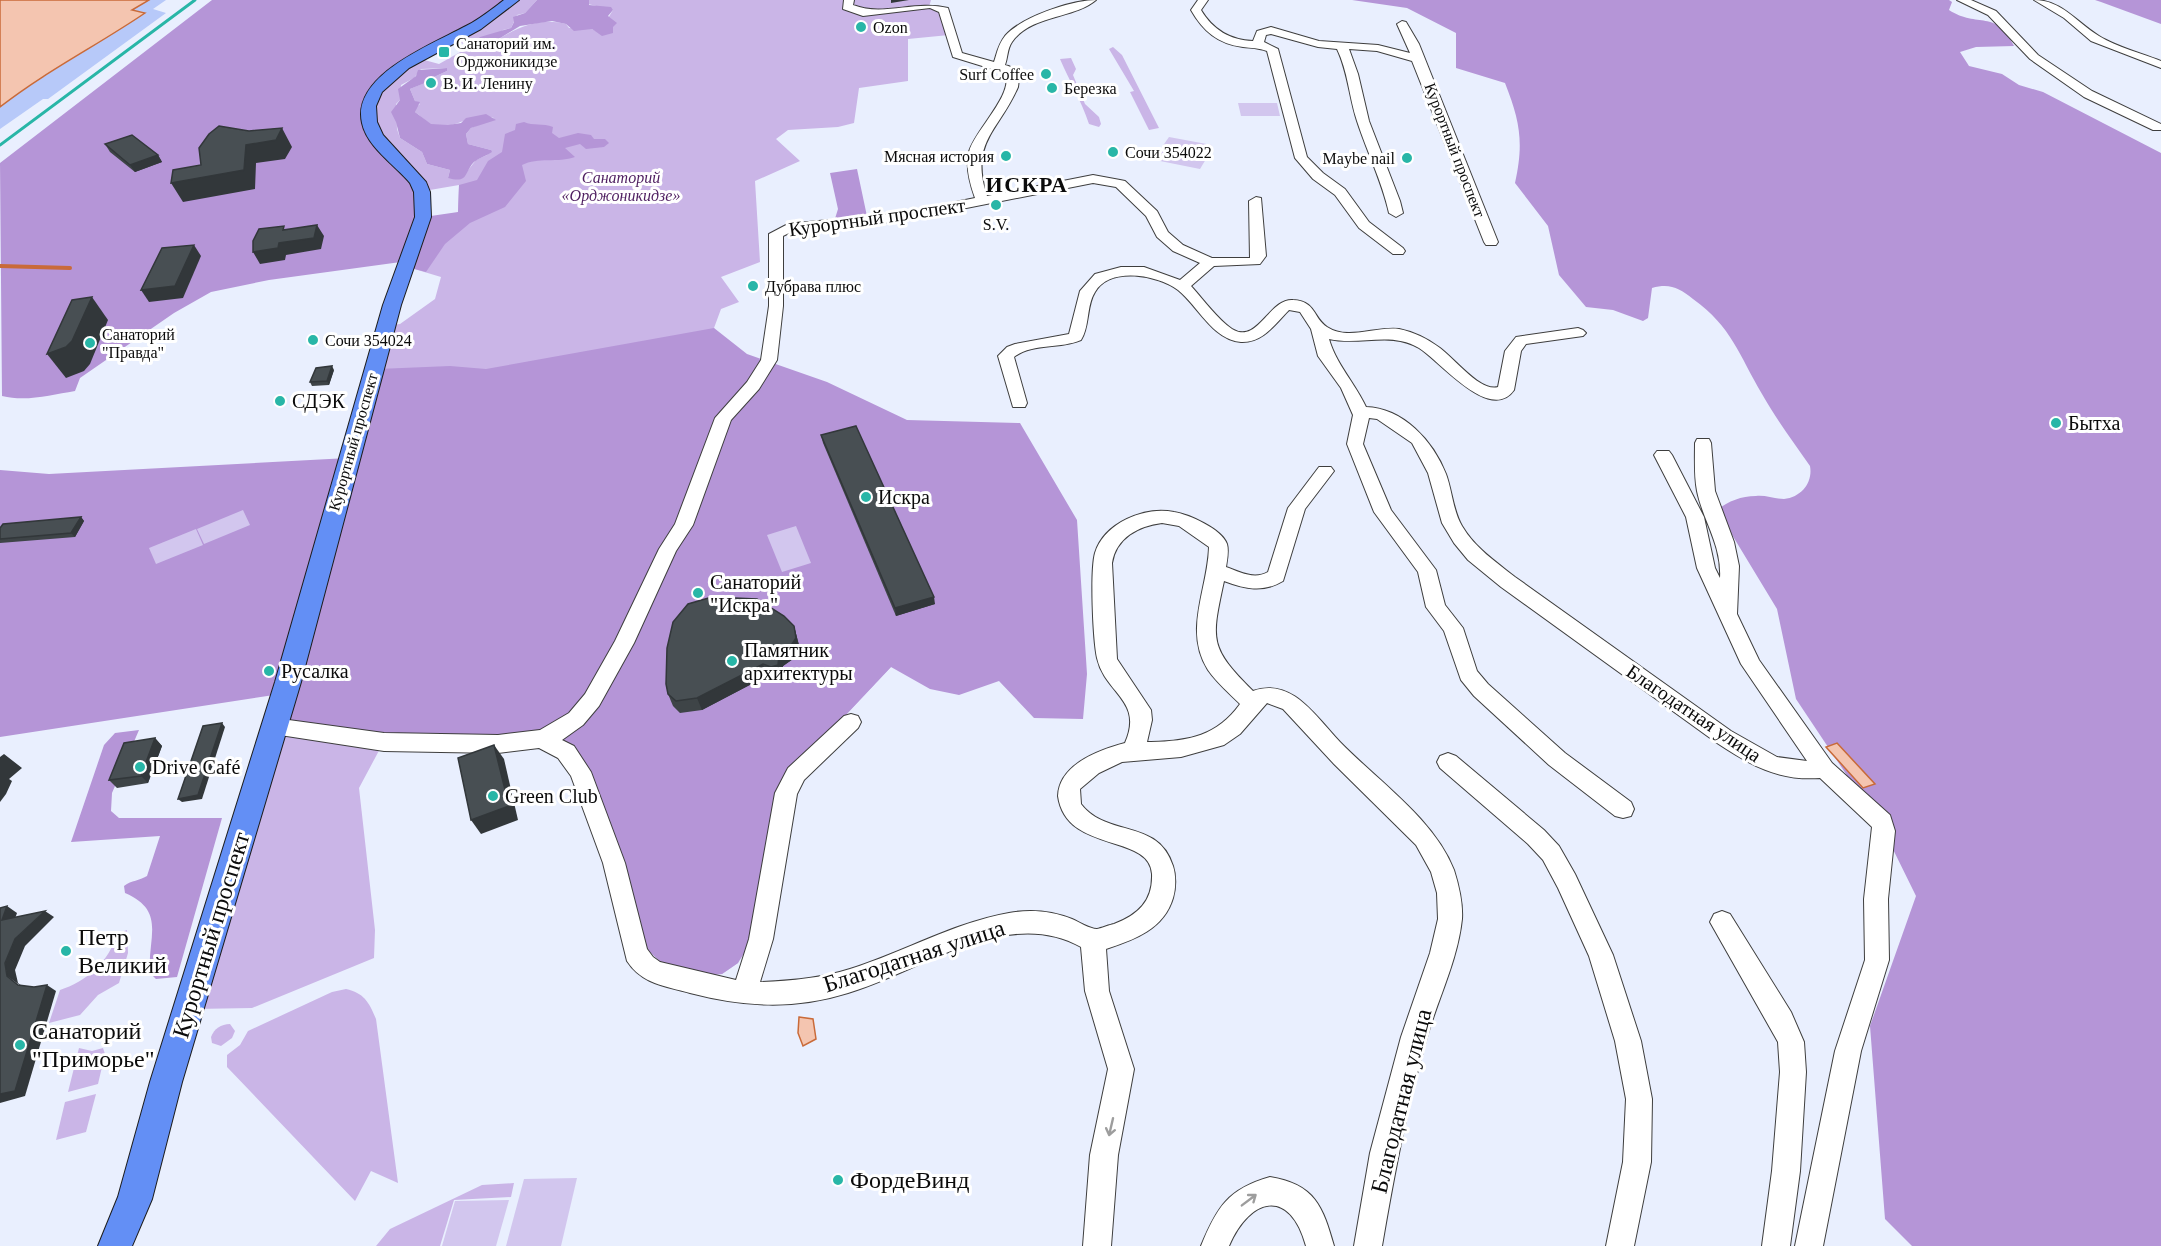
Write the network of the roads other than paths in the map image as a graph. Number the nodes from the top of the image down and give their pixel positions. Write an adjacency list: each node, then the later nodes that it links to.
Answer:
1 (512, 0): 32 (main road, Курортный проспект)
2 (849, 0): 12 (street)
3 (1091, 0): 12 (street)
4 (1203, 0): 8 (street)
5 (1962, 0): 13 (street)
6 (2039, 0): 11 (street)
7 (1402, 24): 10 (street, Курортный проспект)
8 (1257, 45): 9 (street, Курортный проспект); 18 (street)
9 (1341, 45): 10 (street, Курортный проспект); 16 (street)
10 (1417, 59): 17 (street, Курортный проспект)
11 (2161, 65)
12 (995, 67): 15 (street, Курортный проспект)
13 (2157, 127)
14 (1256, 201): 19 (street, Курортный проспект)
15 (983, 202): 19 (street, Курортный проспект); 33 (street, Курортный проспект)
16 (1396, 213)
17 (1491, 242)
18 (1398, 251)
19 (1210, 262): 20 (street)
20 (1182, 286): 21 (street); 23 (street)
21 (1319, 329): 22 (street); 24 (street)
22 (1578, 333)
23 (1018, 403)
24 (1361, 415): 36 (street, Благодатная улица); 37 (street)
25 (1702, 443): 29 (street)
26 (1663, 455): 29 (street)
27 (1325, 471): 28 (street)
28 (1217, 571): 30 (street); 34 (street)
29 (1727, 614): 36 (street)
30 (1252, 703): 34 (street); 45 (street, Благодатная улица)
31 (851, 722): 40 (street)
32 (274, 727): 33 (street, Курортный проспект); 41 (main road, Курортный проспект)
33 (541, 739): 40 (street)
34 (1133, 749): 39 (street)
35 (1448, 762): 46 (street)
36 (1824, 768): 48 (street)
37 (1623, 809)
38 (1722, 922): 47 (street)
39 (1093, 941): 40 (street, Благодатная улица); 42 (street, one-way to 42)
40 (756, 993)
41 (115, 1246)
42 (1097, 1246)
43 (1215, 1246): 44 (street, one-way to 44)
44 (1320, 1246)
45 (1368, 1246)
46 (1620, 1246)
47 (1776, 1246)
48 (1809, 1246)

